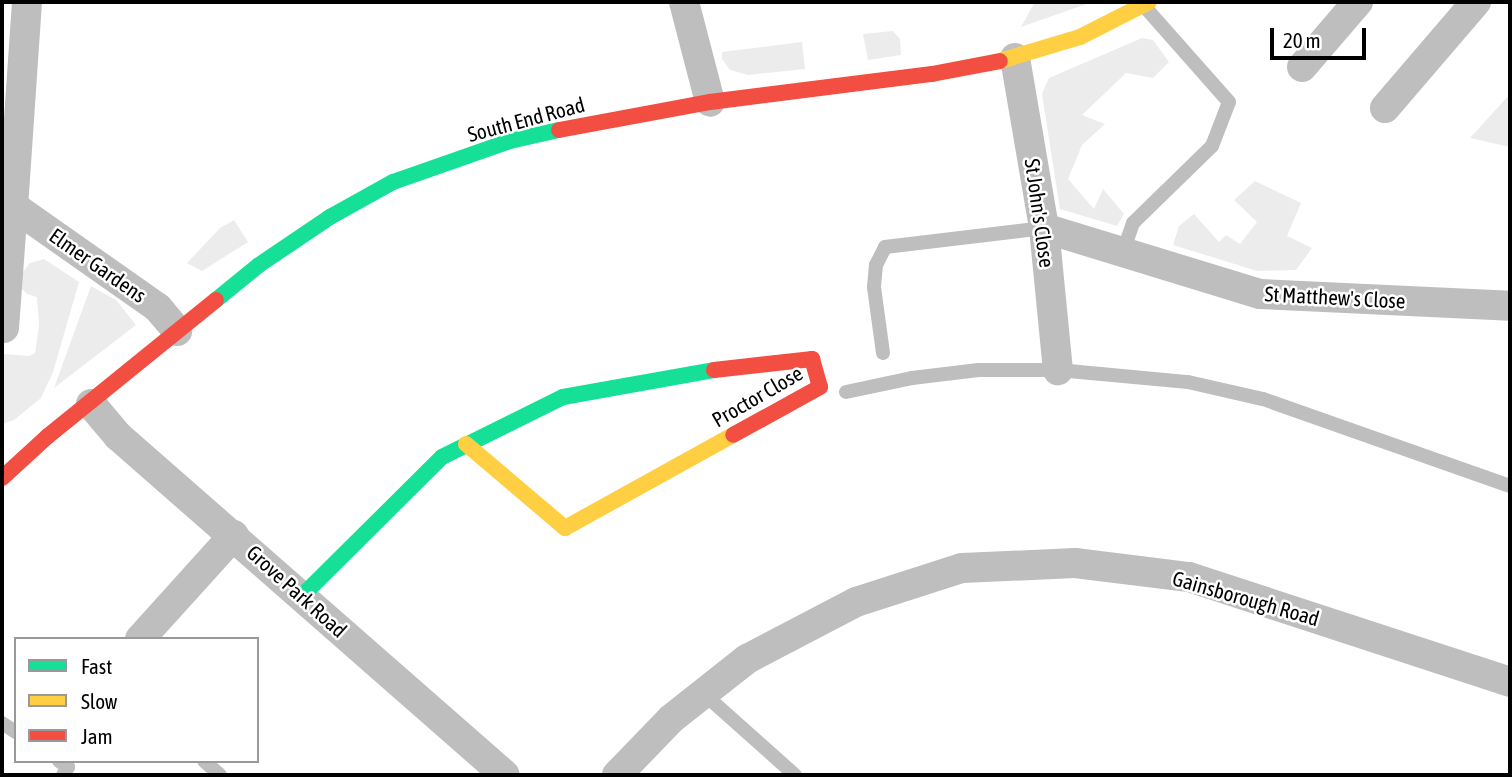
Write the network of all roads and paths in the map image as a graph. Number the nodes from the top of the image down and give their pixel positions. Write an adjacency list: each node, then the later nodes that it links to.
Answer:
1 (27, 2): 10 (street)
2 (684, 2): 8 (street)
3 (1358, 2): 7 (street)
4 (1476, 2): 9 (street)
5 (1144, 3): 6 (street, South End Road); 12 (lane)
6 (1015, 58): 8 (street, South End Road); 11 (street, St John's Close)
7 (1302, 67)
8 (710, 102): 15 (street, South End Road)
9 (1385, 108)
10 (13, 206): 14 (street); 15 (street, Elmer Gardens)
11 (1044, 228): 12 (street, St Matthew's Close); 16 (lane); 17 (street, St John's Close)
12 (1123, 252): 13 (street, St Matthew's Close)
13 (1510, 306)
14 (4, 328)
15 (177, 331): 19 (street, South End Road)
16 (883, 353)
17 (1058, 370): 18 (lane); 22 (lane)
18 (846, 392)
19 (90, 404): 21 (street, South End Road); 23 (street, Grove Park Road)
20 (466, 444): 20 (street, Proctor Close); 24 (street, Proctor Close)
21 (2, 478)
22 (1510, 486)
23 (234, 536): 24 (street, Grove Park Road); 25 (street)
24 (302, 596): 30 (street, Grove Park Road)
25 (142, 637)
26 (1510, 682): 27 (street, Gainsborough Road)
27 (704, 694): 31 (street, Gainsborough Road); 32 (lane)
28 (206, 763): 29 (lane)
29 (220, 775)
30 (505, 775)
31 (617, 775)
32 (794, 775)

